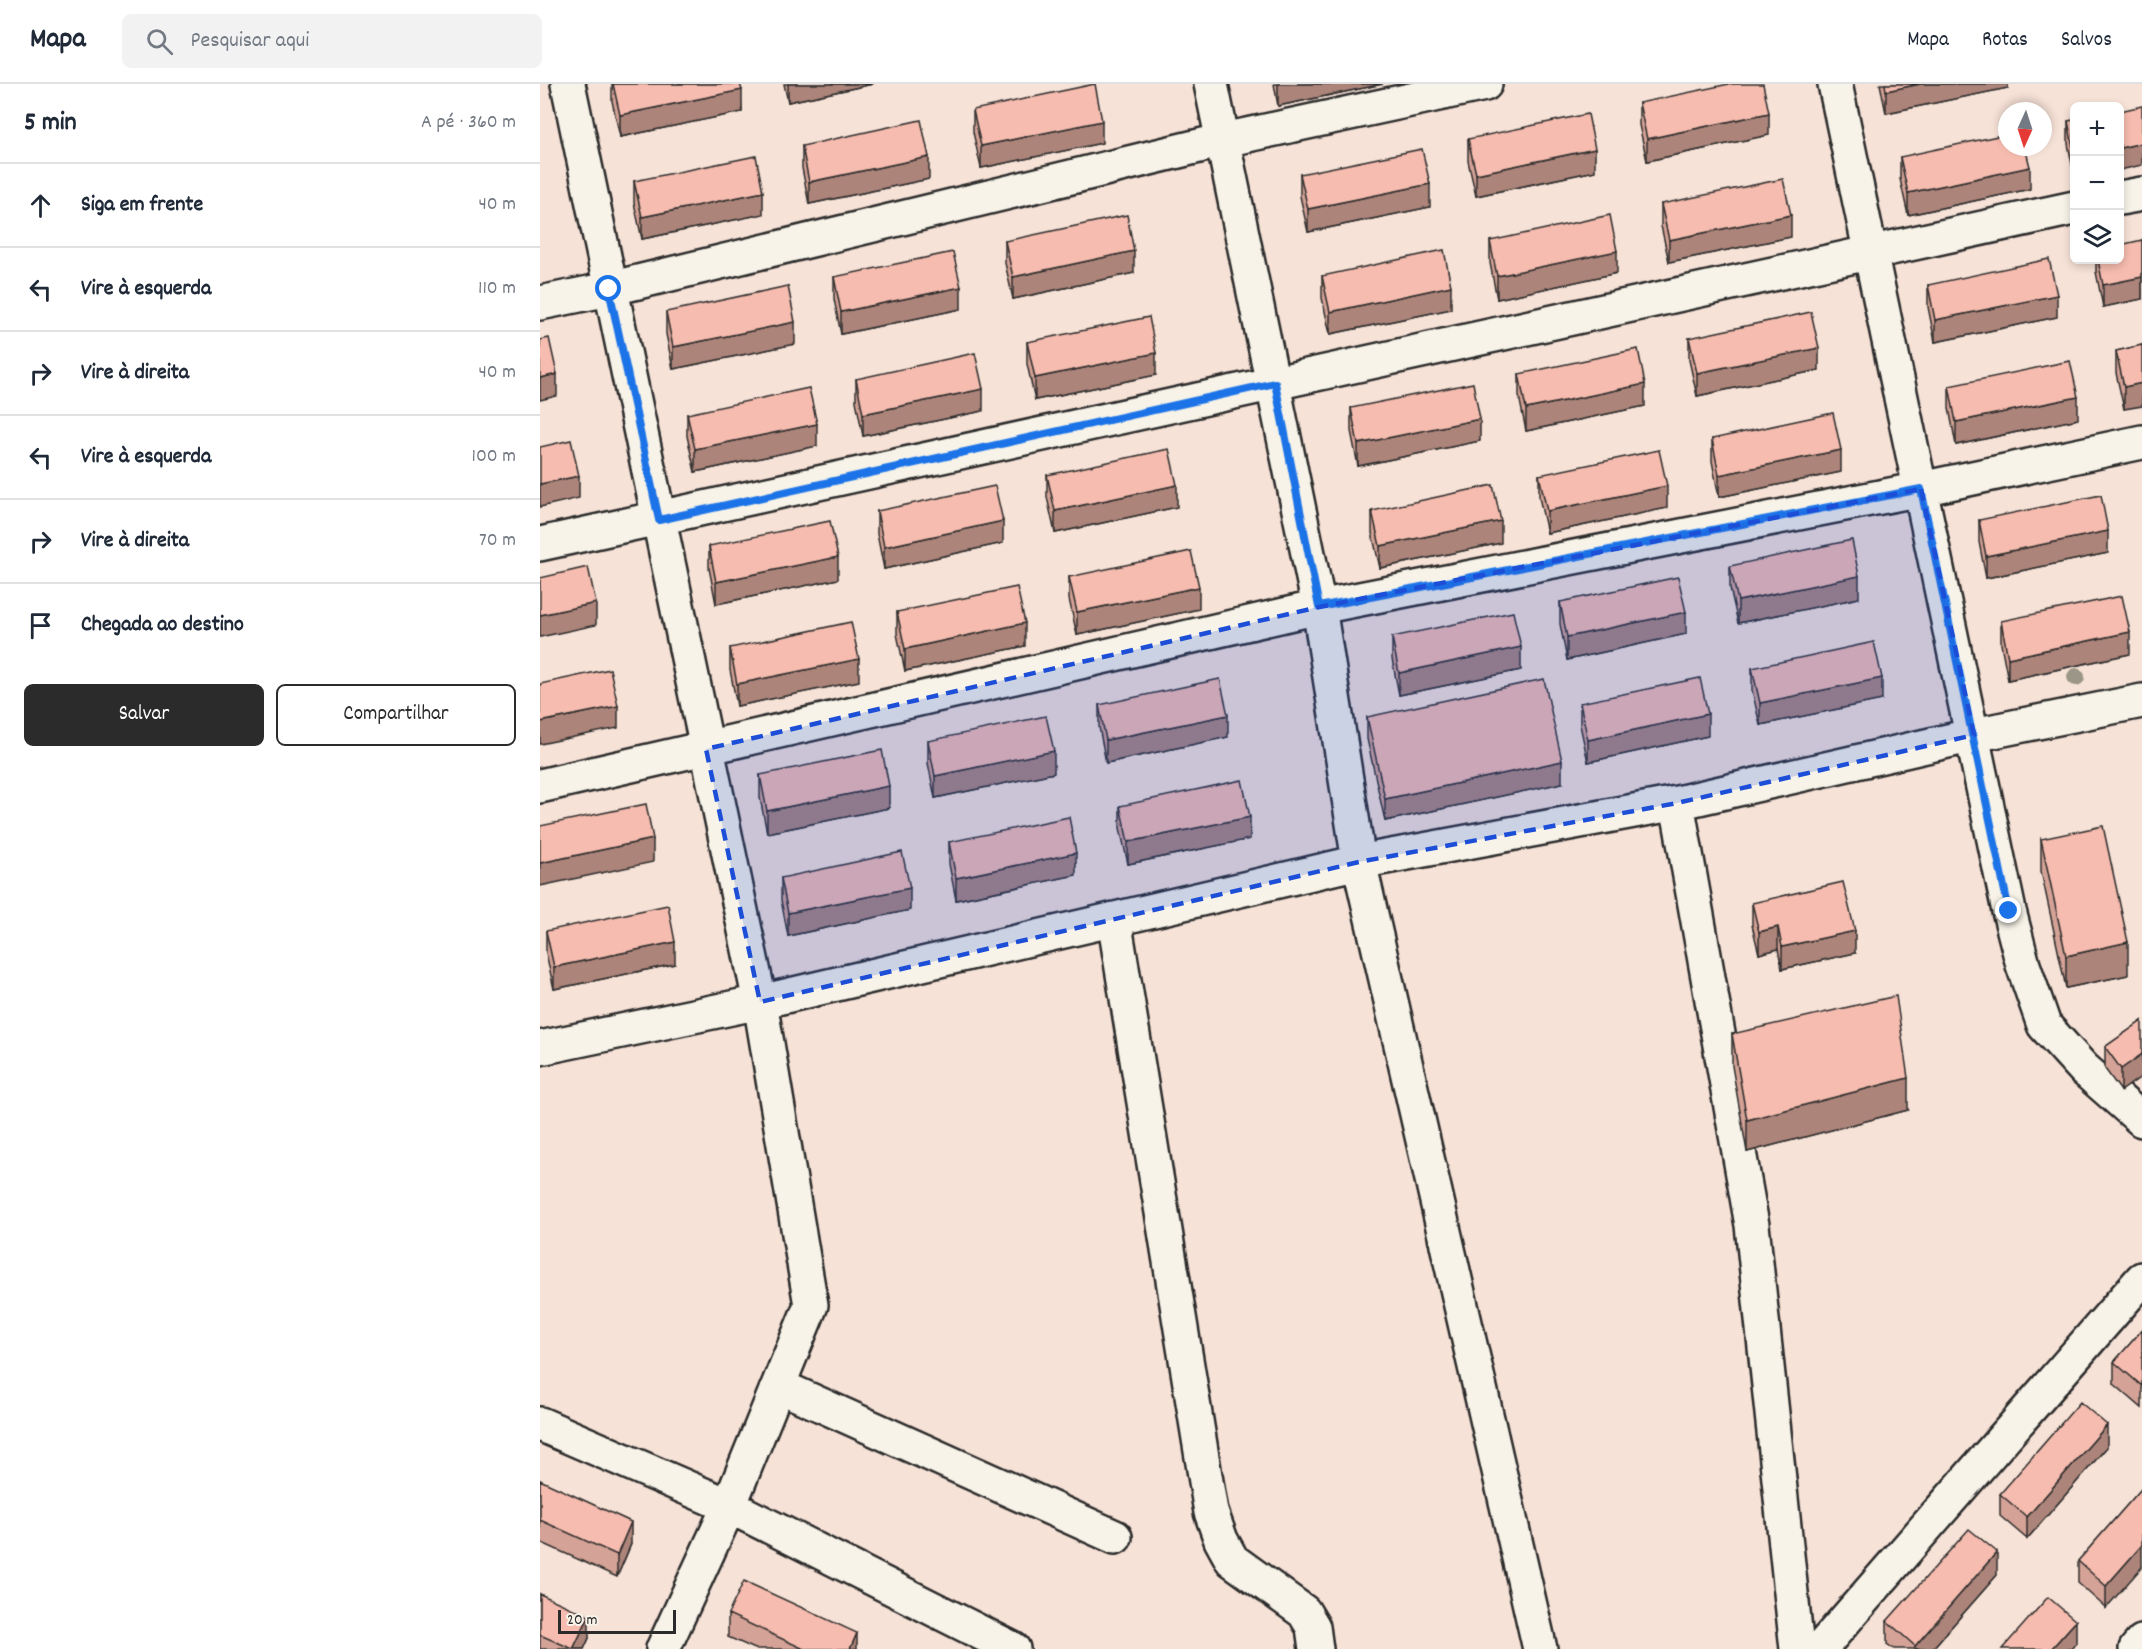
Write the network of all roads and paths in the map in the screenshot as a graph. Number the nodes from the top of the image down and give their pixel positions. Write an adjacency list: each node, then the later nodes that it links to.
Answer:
1 (568, 84): 10 (street)
2 (1211, 84): 5 (street)
3 (1485, 84): 5 (street)
4 (1835, 84): 9 (street)
5 (1224, 140): 10 (street); 12 (street)
6 (2142, 194): 7 (street)
7 (2124, 197)
8 (2070, 209): 9 (street)
9 (1871, 251): 12 (street); 14 (street)
10 (609, 289): 11 (street); 15 (street)
11 (540, 303)
12 (1275, 383): 15 (street); 17 (street)
13 (2142, 442): 14 (street)
14 (1921, 489): 17 (street); 19 (street)
15 (659, 520): 16 (street); 20 (street)
16 (540, 544)
17 (1319, 607): 20 (street); 23 (street)
18 (2142, 701): 19 (street)
19 (1974, 735): 22 (street); 27 (street)
20 (706, 749): 21 (street); 25 (street)
21 (540, 786)
22 (1677, 803): 23 (street); 38 (street)
23 (1359, 862): 24 (street); 37 (street)
24 (1114, 919): 25 (street); 36 (street)
25 (760, 1002): 26 (street); 29 (street)
26 (540, 1048)
27 (2142, 1120)
28 (2142, 1280): 39 (street)
29 (779, 1386): 31 (street); 32 (street)
30 (540, 1424): 31 (street)
31 (729, 1506): 34 (street); 35 (street)
32 (1115, 1537)
33 (2142, 1642): 40 (street)
34 (663, 1649)
35 (1013, 1649)
36 (1316, 1649)
37 (1540, 1649)
38 (1797, 1649)
39 (1820, 1649)
40 (2136, 1649)

